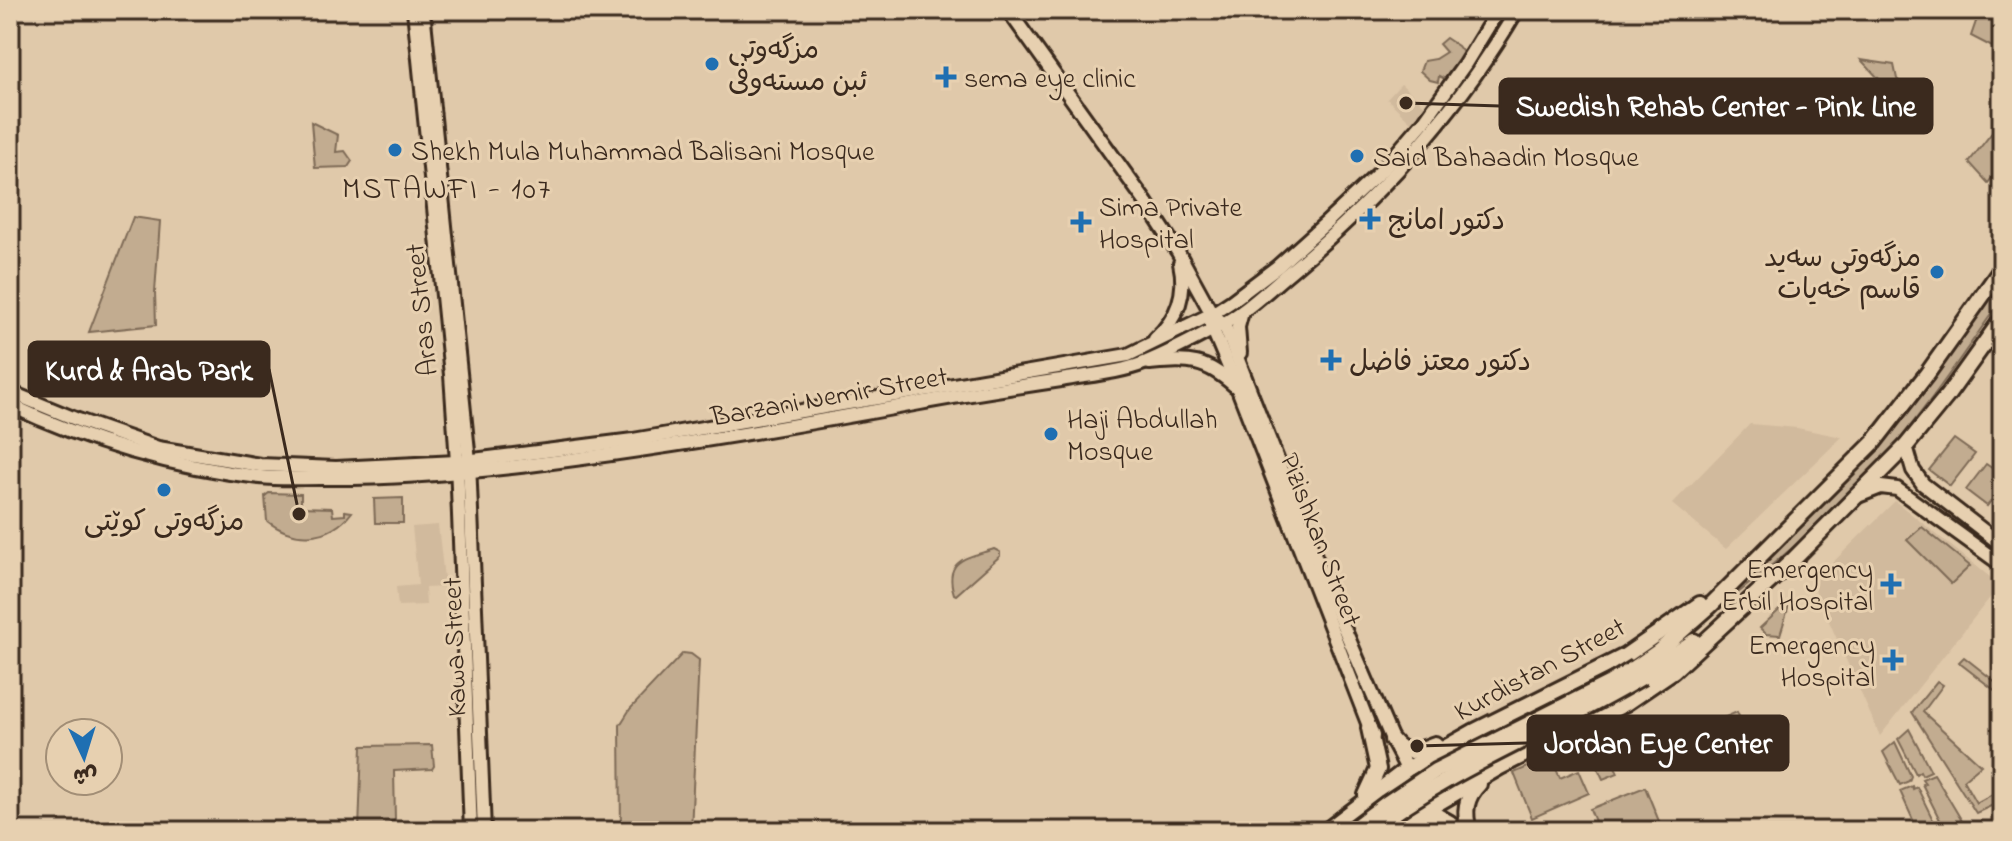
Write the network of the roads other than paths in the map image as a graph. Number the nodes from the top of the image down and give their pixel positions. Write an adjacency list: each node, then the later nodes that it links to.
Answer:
1 (414, 10): 19 (main road, Aras Street)
2 (423, 10): 19 (main road, Aras Street)
3 (1008, 10): 6 (main road, Pizishkan Street)
4 (1498, 10): 9 (main road, Barzani Nemir Street)
5 (1517, 10): 8 (main road, Barzani Nemir Street)
6 (1178, 252): 9 (main road, Pizishkan Street); 12 (main road)
7 (2002, 268): 24 (highway, Kurdistan Street)
8 (1242, 311): 11 (main road, Barzani Nemir Street); 14 (main road)
9 (1212, 314): 11 (main road, Pizishkan Street); 12 (main road, Barzani Nemir Street)
10 (2002, 319): 18 (highway, Kurdistan Street)
11 (1218, 327): 13 (main road, Barzani Nemir Street); 14 (main road, Pizishkan Street); 15 (main road, Pizishkan Street)
12 (1142, 349): 19 (main road, Barzani Nemir Street)
13 (1142, 364): 15 (main road); 19 (main road, Barzani Nemir Street)
14 (1243, 372): 30 (main road, Pizishkan Street)
15 (1238, 389): 29 (main road, Pizishkan Street)
16 (10, 392): 19 (main road, Barzani Nemir Street)
17 (10, 405): 19 (main road, Barzani Nemir Street)
18 (1906, 446): 20 (highway, Kurdistan Street); 21 (main road)
19 (463, 467): 26 (main road, Kawa Street)
20 (1858, 496): 22 (main road); 25 (highway, Kurdistan Street)
21 (1999, 543): 22 (main road)
22 (1984, 554): 23 (main road)
23 (2002, 565)
24 (1737, 577): 27 (highway, Kurdistan Street); 28 (highway, Kurdistan Street)
25 (1764, 587): 27 (highway, Kurdistan Street); 33 (highway, Kurdistan Street)
26 (470, 636): 40 (main road, Kawa Street); 41 (main road, Kawa Street)
27 (1639, 672): 42 (highway, Kurdistan Street, bridge); 43 (highway, Kurdistan Street, bridge)
28 (1524, 707): 30 (highway); 31 (highway, Kurdistan Street); 33 (highway)
29 (1369, 728): 34 (main road, Pizishkan Street); 37 (highway)
30 (1392, 740): 32 (main road, Pizishkan Street)
31 (1450, 744): 32 (highway, Kurdistan Street); 36 (highway)
32 (1404, 764): 34 (highway, Kurdistan Street); 35 (highway); 36 (highway)
33 (1496, 770): 36 (highway, Kurdistan Street); 46 (highway)
34 (1387, 775): 35 (highway); 37 (highway, Kurdistan Street)
35 (1405, 796): 36 (highway); 36 (highway); 38 (highway); 44 (highway)
36 (1424, 803): 39 (highway); 44 (highway, Kurdistan Street); 45 (highway)
37 (1361, 804): 38 (highway, Kurdistan Street)
38 (1331, 827): 43 (highway)
39 (1452, 828): 45 (highway)
40 (471, 831)
41 (484, 831)
42 (1350, 831)
43 (1367, 831)
44 (1389, 831)
45 (1426, 831)
46 (1469, 831)

